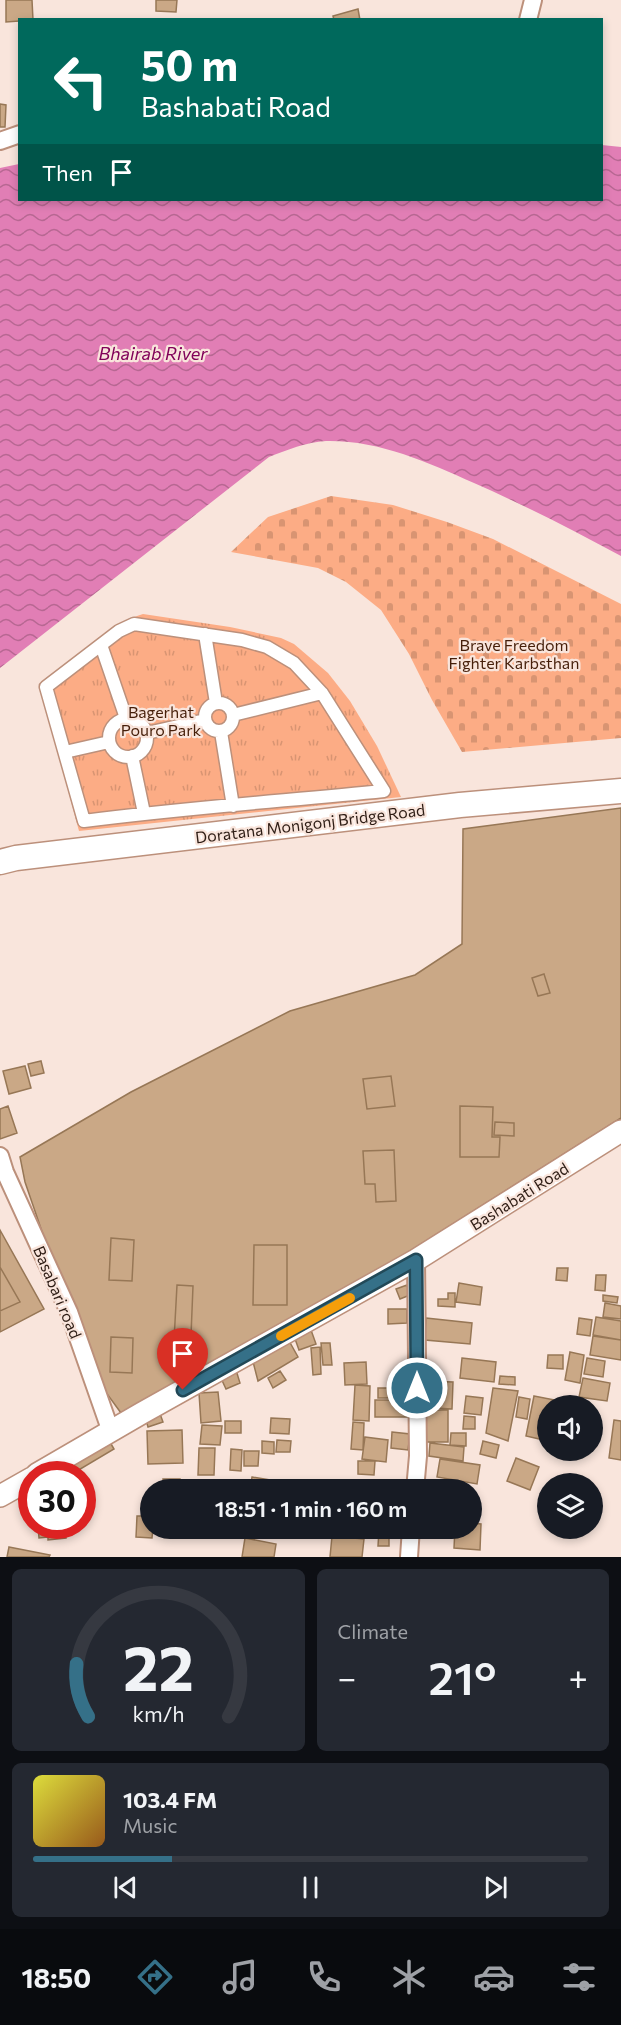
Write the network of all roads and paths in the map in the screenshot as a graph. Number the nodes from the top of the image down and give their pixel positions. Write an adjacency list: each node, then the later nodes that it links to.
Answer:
1 (533, 0): 2 (street)
2 (528, 18)
3 (18, 135): 4 (street)
4 (0, 141)
5 (205, 634): 6 (street); 7 (street); 8 (street)
6 (101, 645): 10 (street); 15 (street)
7 (322, 693): 9 (street); 18 (street)
8 (216, 703): 9 (street); 11 (street)
9 (233, 715): 12 (street)
10 (126, 718): 13 (street); 14 (street)
11 (205, 720): 12 (street); 13 (street)
12 (221, 732): 18 (street)
13 (147, 733): 16 (street)
14 (109, 742): 15 (street); 16 (street)
15 (65, 752): 19 (street)
16 (132, 756): 19 (street)
17 (621, 790): 20 (main road, Doratana Monigonj Bridge Road)
18 (233, 806): 19 (street)
19 (144, 813)
20 (0, 862)
21 (621, 1131): 23 (street, Bashabati Road)
22 (0, 1156): 24 (street, Basabari road)
23 (416, 1260): 24 (street, Bashabati Road); 26 (street)
24 (111, 1432): 25 (street, Bashabati Road)
25 (60, 1461)
26 (416, 1479)
27 (18, 1486): 28 (street)
28 (0, 1496)
29 (410, 1539): 30 (street)
30 (409, 1557)

